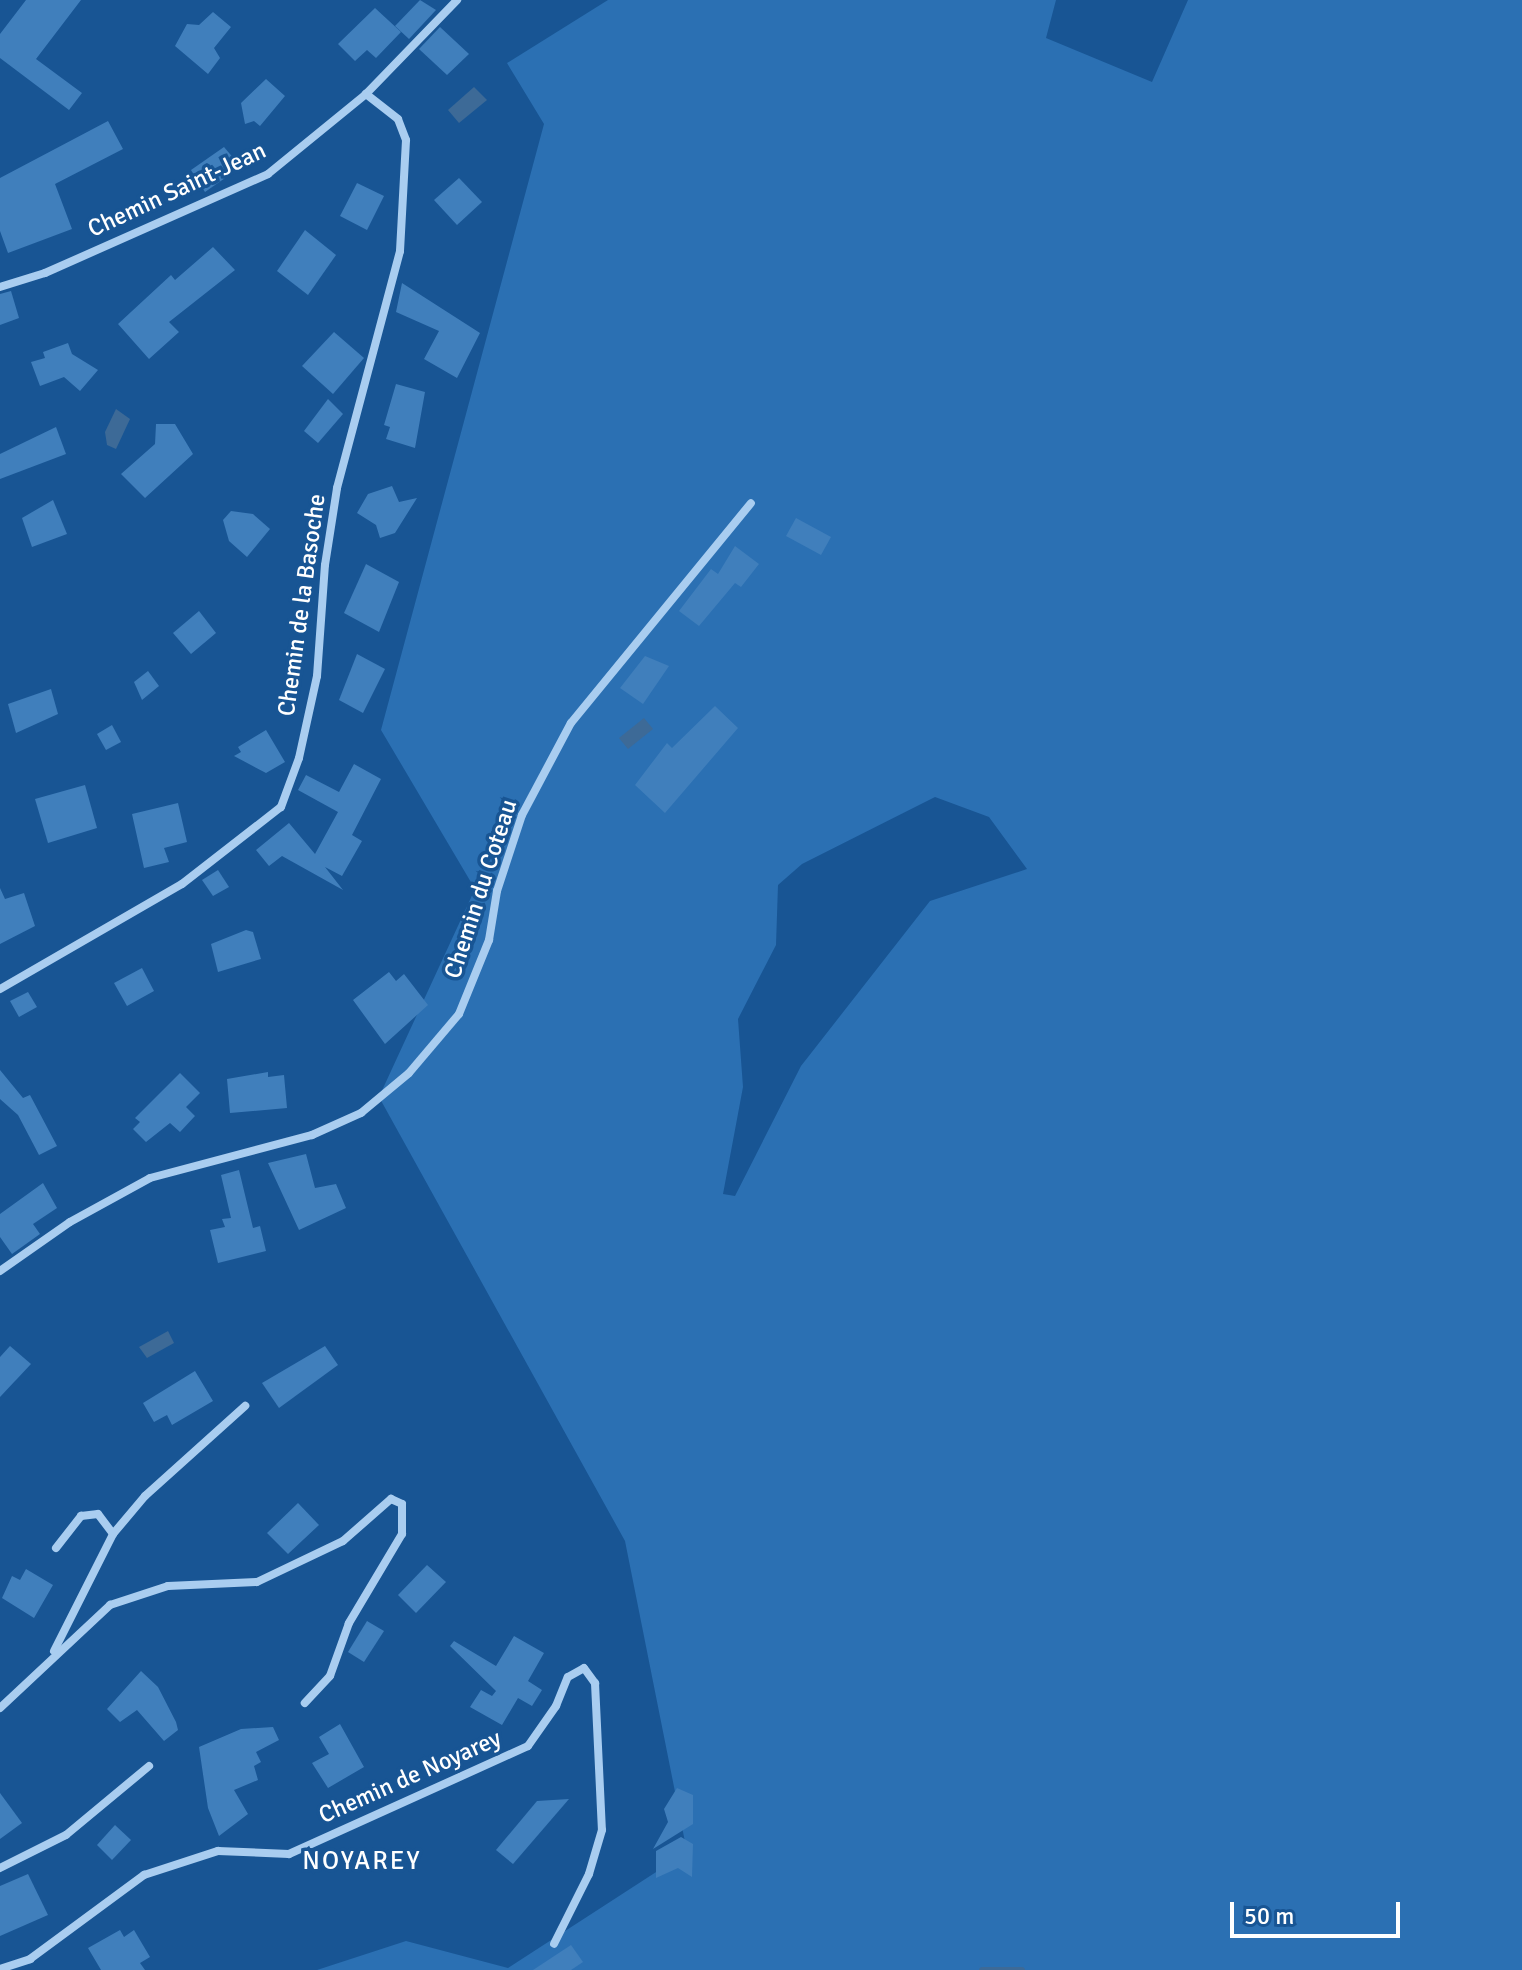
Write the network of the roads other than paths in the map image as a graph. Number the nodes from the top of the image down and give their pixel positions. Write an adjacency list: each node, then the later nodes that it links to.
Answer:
1 (457, 0): 2 (street, Chemin Saint-Jean)
2 (366, 94): 3 (street, Chemin Saint-Jean); 5 (street, Chemin de la Basoche)
3 (0, 287)
4 (751, 503): 6 (street, Chemin du Coteau)
5 (0, 989)
6 (0, 1271)
7 (245, 1406): 8 (street)
8 (113, 1534): 9 (street); 10 (street)
9 (56, 1548)
10 (50, 1657): 11 (street); 12 (street)
11 (305, 1703)
12 (0, 1708)
13 (149, 1766): 14 (street)
14 (0, 1868)
15 (554, 1944): 16 (street, Chemin de Noyarey)
16 (0, 1969)

